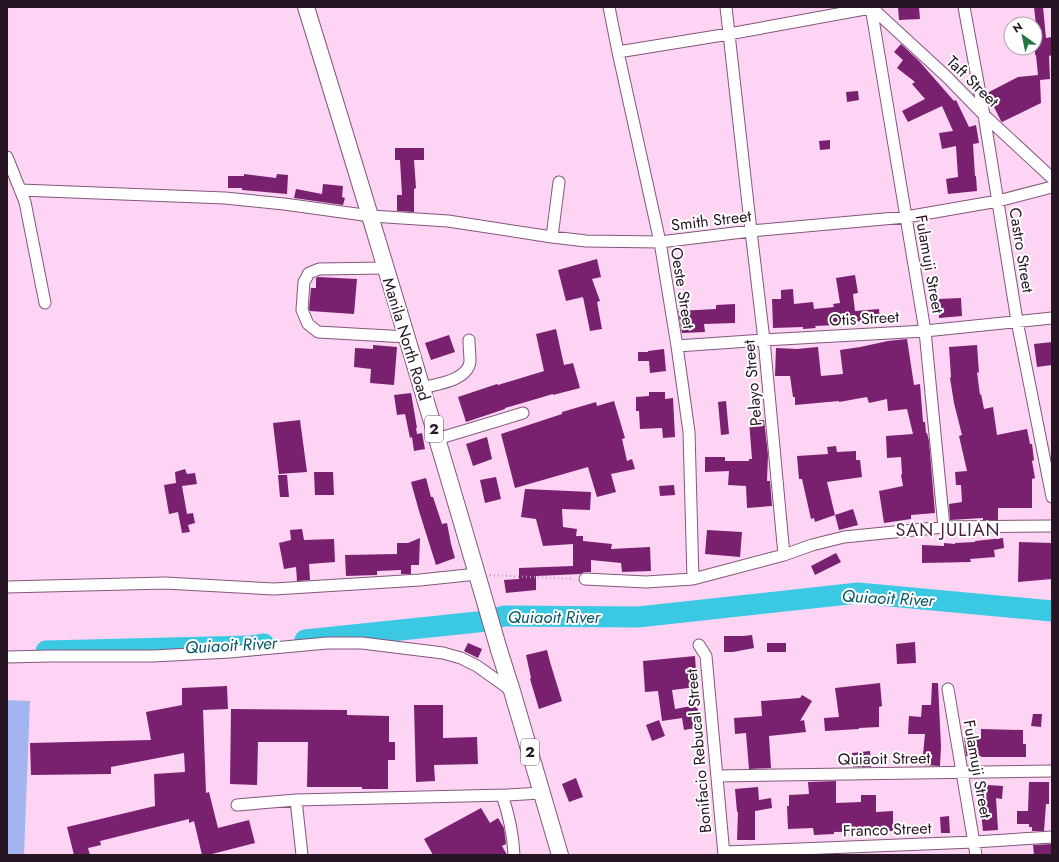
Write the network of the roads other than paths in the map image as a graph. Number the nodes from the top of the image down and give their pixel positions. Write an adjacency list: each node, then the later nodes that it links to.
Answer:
1 (306, 7): 15 (highway, Manila North Road / 2)
2 (609, 7): 7 (street, Oeste Street)
3 (726, 7): 6 (street, Pelayo Street)
4 (872, 7): 6 (street); 8 (street, Taft Street); 16 (street, Fulamuji Street)
5 (964, 7): 8 (street, Castro Street)
6 (729, 34): 7 (street); 17 (street, Pelayo Street)
7 (618, 52): 19 (street, Oeste Street)
8 (984, 115): 10 (street, Taft Street); 14 (street, Castro Street)
9 (7, 157): 13 (street)
10 (1052, 178)
11 (559, 182): 18 (street)
12 (1052, 187): 14 (street, Smith Street)
13 (20, 190): 15 (street, Smith Street); 21 (street)
14 (998, 201): 16 (street, Smith Street); 23 (street, Castro Street)
15 (370, 216): 18 (street, Smith Street); 20 (highway, Manila North Road / 2)
16 (906, 217): 17 (street, Smith Street); 24 (street, Fulamuji Street)
17 (751, 231): 19 (street, Smith Street); 27 (street, Pelayo Street)
18 (552, 237): 19 (street, Smith Street)
19 (660, 242): 28 (street, Oeste Street)
20 (385, 268): 25 (highway, Manila North Road / 2); 25 (street)
21 (44, 303)
22 (1052, 318): 23 (street, Otis Street)
23 (1017, 321): 24 (street, Otis Street); 32 (street, Castro Street)
24 (925, 331): 27 (street, Otis Street); 34 (street, Fulamuji Street)
25 (407, 337): 29 (highway, Manila North Road / 2)
26 (469, 340): 29 (street)
27 (764, 340): 28 (street, Otis Street); 35 (street, Pelayo Street)
28 (677, 346): 37 (street, Oeste Street)
29 (422, 388): 31 (highway, Manila North Road / 2)
30 (523, 412): 31 (street)
31 (437, 439): 36 (highway, Manila North Road / 2)
32 (1052, 497)
33 (1052, 526): 34 (street)
34 (944, 527): 35 (street)
35 (784, 555): 37 (street)
36 (477, 574): 39 (street); 43 (highway, Manila North Road / 2)
37 (693, 578): 38 (street)
38 (585, 580)
39 (7, 587)
40 (699, 645): 46 (street, Bonifacio Rebucal Street)
41 (7, 657): 43 (street)
42 (948, 689): 45 (street, Fulamuji Street)
43 (512, 691): 47 (highway, Manila North Road / 2)
44 (1052, 771): 45 (street, Quiaoit Street)
45 (961, 773): 46 (street, Quiaoit Street); 52 (street, Fulamuji Street)
46 (717, 776): 54 (street, Bonifacio Rebucal Street)
47 (541, 792): 48 (street); 57 (highway, Manila North Road / 2)
48 (502, 795): 49 (street); 56 (street)
49 (296, 800): 50 (street); 55 (street)
50 (237, 805)
51 (1052, 837): 52 (street, Franco Street)
52 (974, 842): 53 (street, Franco Street); 58 (street, Fulamuji Street)
53 (892, 850): 54 (street, Franco Street)
54 (724, 854)
55 (302, 855)
56 (514, 855)
57 (560, 855)
58 (976, 855)

